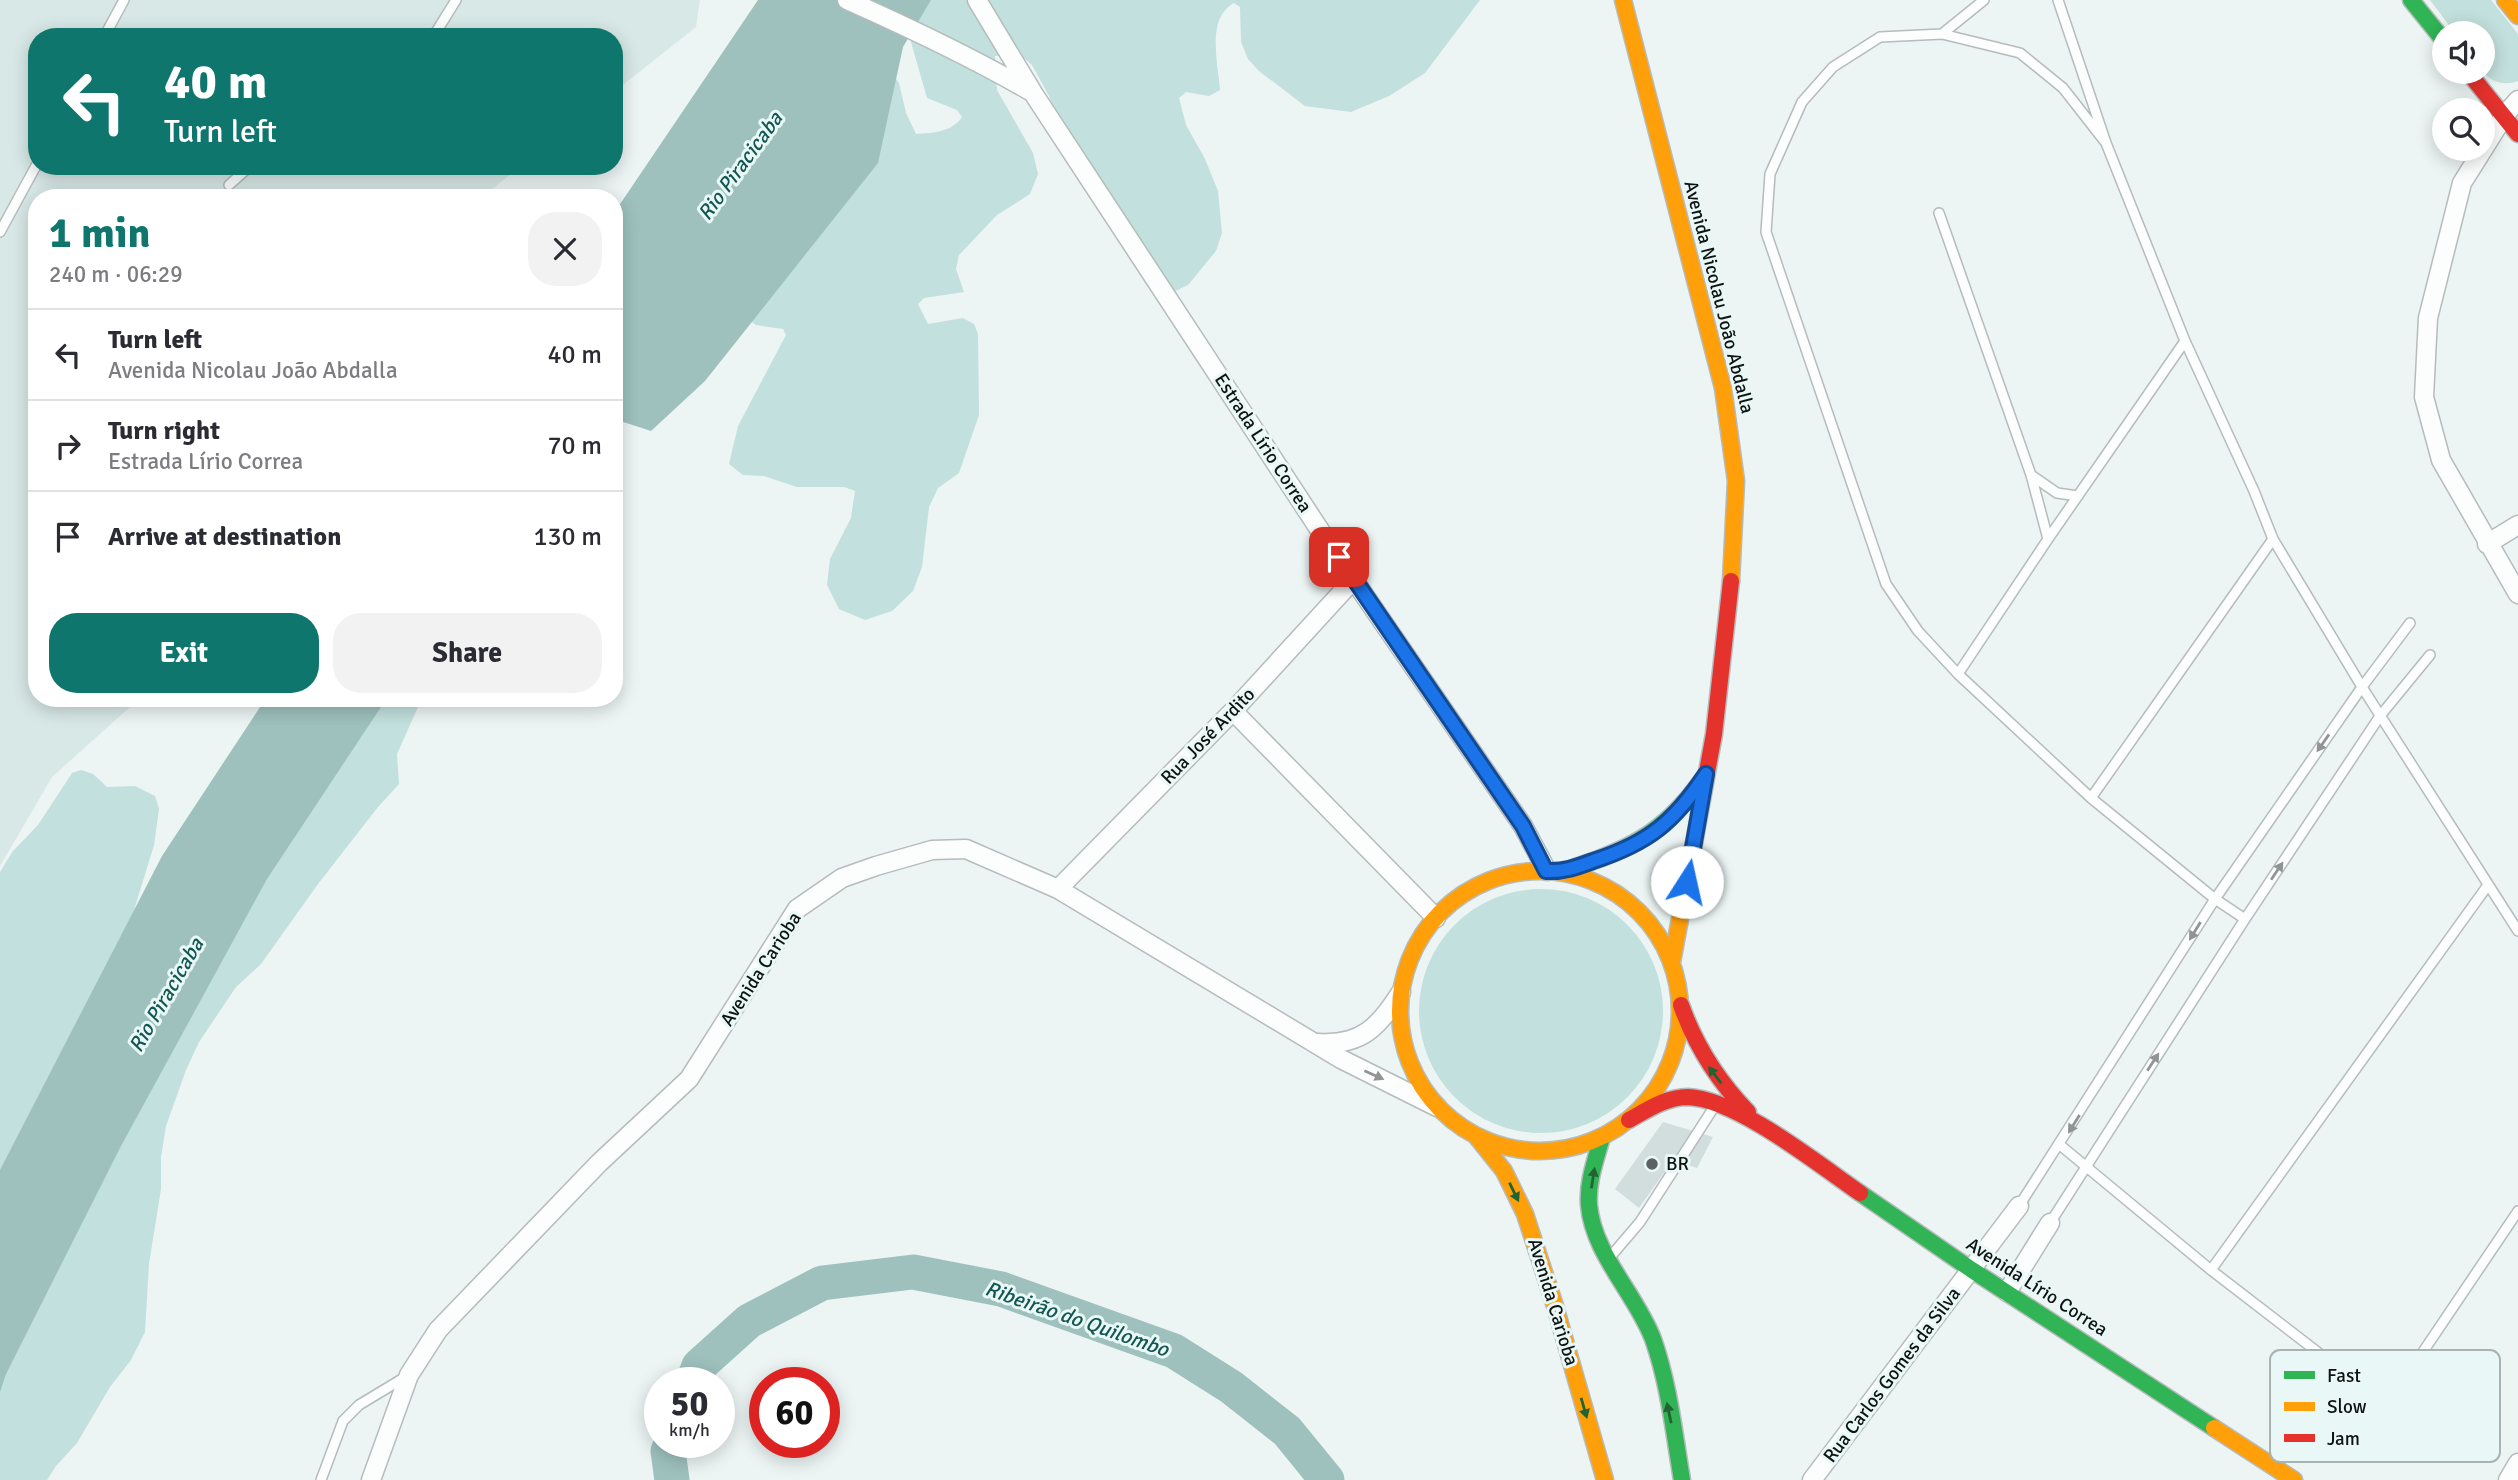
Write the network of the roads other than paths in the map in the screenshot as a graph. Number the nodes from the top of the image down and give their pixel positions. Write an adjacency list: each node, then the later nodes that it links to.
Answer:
1 (124, 0): 12 (lane)
2 (456, 0): 13 (lane)
3 (847, 0): 16 (street)
4 (1623, 0): 41 (main road, Avenida Nicolau João Abdalla)
5 (1984, 0): 14 (lane)
6 (2058, 0): 20 (lane)
7 (2411, 0): 11 (main road)
8 (2505, 0): 10 (main road)
9 (981, 6): 16 (street, Estrada Lírio Correa)
10 (2518, 16)
11 (2432, 26)
12 (109, 28)
13 (439, 28)
14 (1942, 34): 20 (lane); 37 (lane)
15 (2478, 84): 18 (main road)
16 (1033, 93): 33 (street, Estrada Lírio Correa)
17 (2518, 100): 18 (street)
18 (2504, 116): 19 (main road); 32 (street)
19 (2518, 134)
20 (2106, 143): 26 (lane)
21 (31, 175): 25 (lane)
22 (240, 175): 23 (lane)
23 (229, 185)
24 (1938, 213): 27 (lane)
25 (0, 232)
26 (2185, 341): 28 (lane); 31 (lane)
27 (2031, 475): 28 (lane); 30 (lane)
28 (2078, 496): 30 (lane)
29 (2518, 525): 32 (street)
30 (2048, 538): 37 (lane)
31 (2273, 539): 38 (lane); 42 (lane)
32 (2487, 544): 34 (street)
33 (1354, 579): 39 (street, Rua José Ardito); 43 (street, Estrada Lírio Correa)
34 (2518, 594)
35 (2410, 623): 38 (lane)
36 (2430, 655): 40 (lane)
37 (1958, 674): 42 (lane)
38 (2362, 687): 40 (lane); 46 (lane, one-way to 46)
39 (1233, 711): 45 (street, Rua José Ardito); 47 (street)
40 (2380, 716): 44 (lane); 48 (lane, one-way to 40)
41 (1706, 774): 43 (main road, Avenida Nicolau João Abdalla); 50 (main road, Avenida Nicolau João Abdalla)
42 (2091, 798): 46 (lane)
43 (1554, 871): 47 (main road); 50 (main road)
44 (2488, 885): 49 (lane); 67 (lane)
45 (1058, 889): 53 (street, Avenida Carioba); 71 (street, Avenida Carioba)
46 (2215, 899): 48 (lane); 60 (lane, one-way to 60)
47 (1436, 918): 51 (main road)
48 (2245, 919): 61 (lane, one-way to 48)
49 (2518, 931)
50 (1672, 962): 52 (main road)
51 (1401, 992): 53 (street); 55 (main road)
52 (1681, 1004): 56 (main road); 57 (main road, Avenida Lírio Correa, one-way to 52)
53 (1315, 1043): 55 (street, Avenida Carioba, one-way to 55)
54 (1717, 1104): 56 (main road, Avenida Lírio Correa); 57 (main road, Avenida Lírio Correa); 65 (lane)
55 (1437, 1107): 58 (main road)
56 (1629, 1119): 59 (main road)
57 (1761, 1125): 66 (main road, Avenida Lírio Correa)
58 (1476, 1136): 59 (main road); 75 (main road, Avenida Carioba, one-way to 75)
59 (1602, 1137): 65 (main road, one-way to 59)
60 (2060, 1144): 61 (lane); 62 (lane)
61 (2085, 1165): 64 (lane); 67 (lane)
62 (2019, 1206): 66 (street, Rua Carlos Gomes da Silva)
63 (2518, 1212): 70 (lane)
64 (2050, 1223): 68 (street)
65 (1610, 1258): 76 (main road, one-way to 65)
66 (1972, 1270): 68 (main road, Avenida Lírio Correa); 77 (street, Rua Carlos Gomes da Silva)
67 (2211, 1270): 69 (lane)
68 (2007, 1292): 78 (main road, Avenida Lírio Correa)
69 (2315, 1350)
70 (2424, 1350)
71 (409, 1375): 73 (lane); 74 (street, Avenida Carioba)
72 (2518, 1463): 79 (street)
73 (321, 1480)
74 (371, 1480)
75 (1605, 1480)
76 (1682, 1480)
77 (1812, 1480)
78 (2294, 1480)
79 (2508, 1480)

